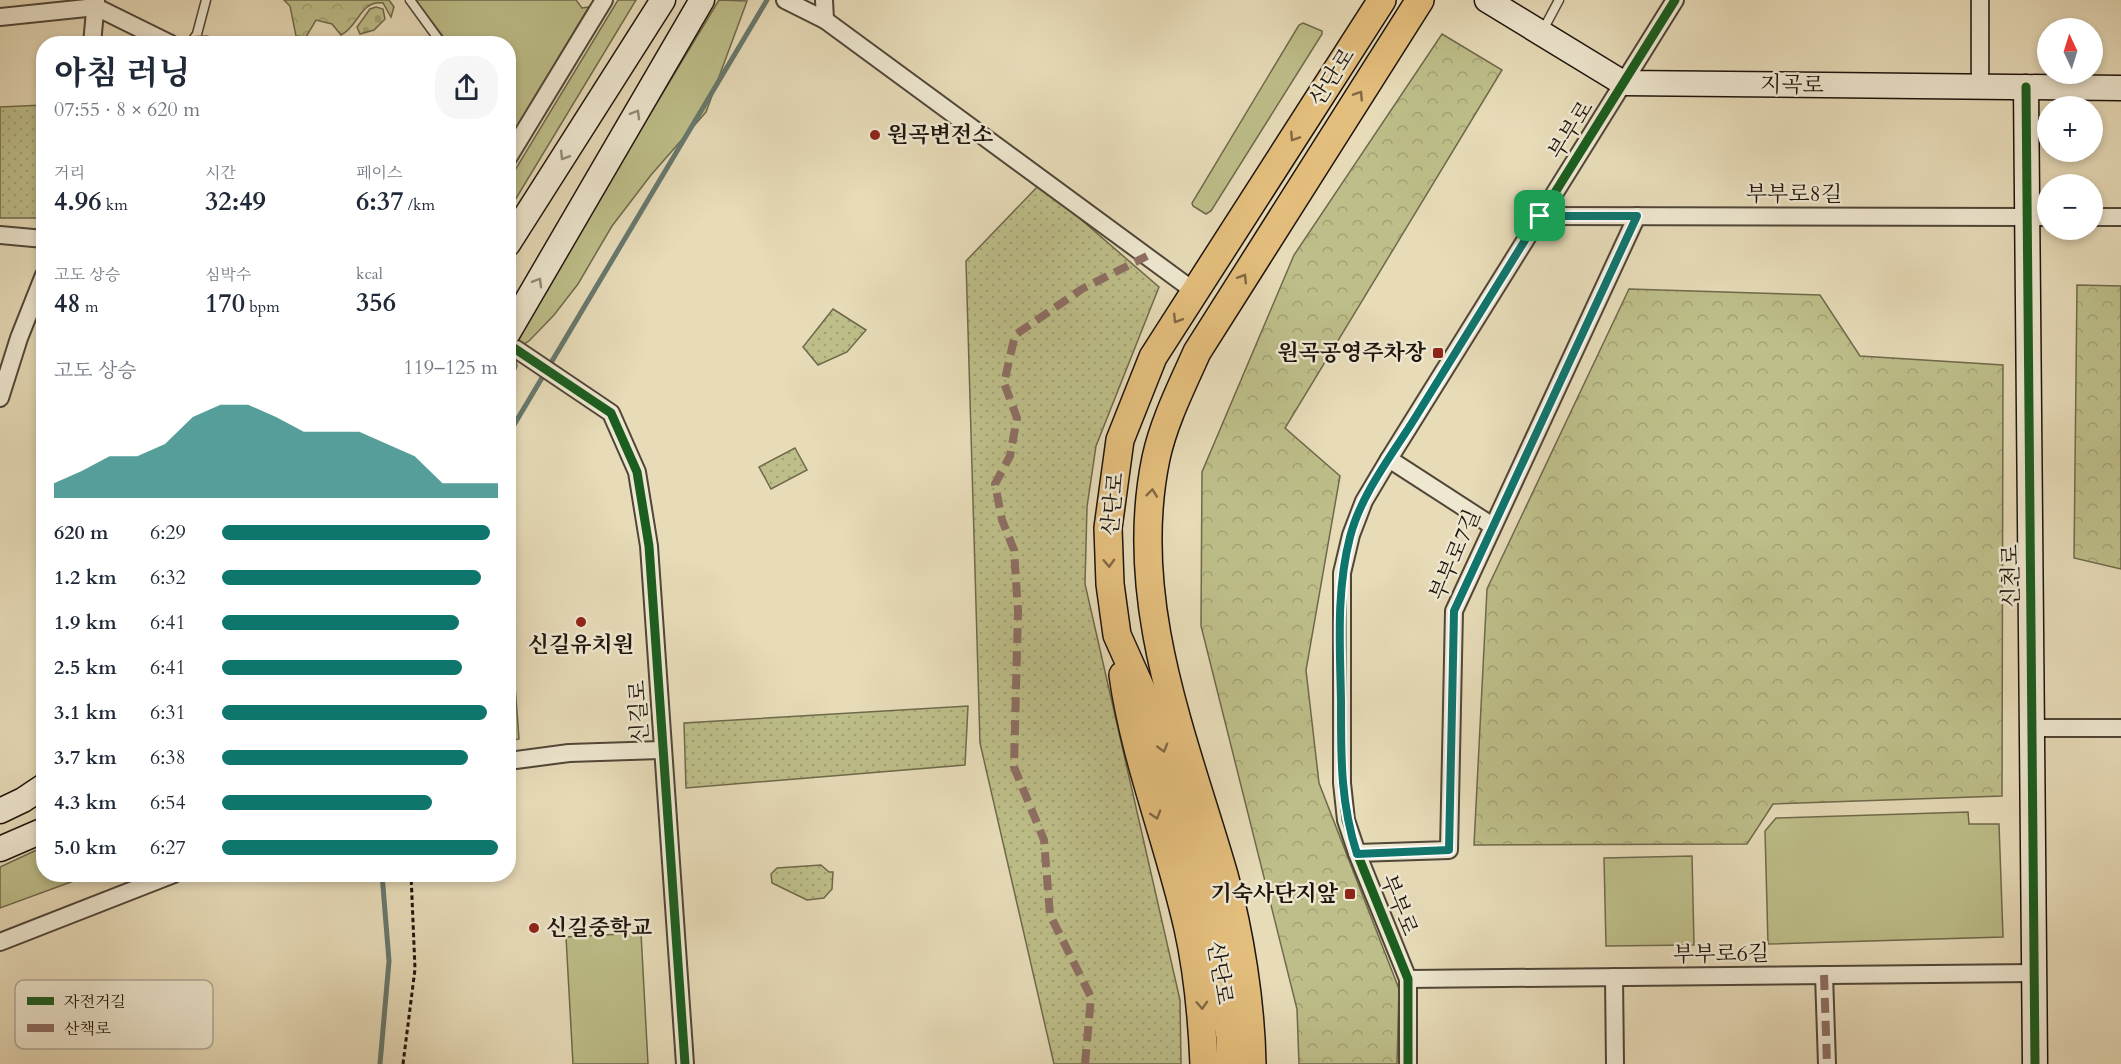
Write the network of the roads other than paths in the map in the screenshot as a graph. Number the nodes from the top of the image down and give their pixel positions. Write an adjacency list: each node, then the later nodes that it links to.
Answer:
1 (206, 0): 20 (lane)
2 (410, 0): 21 (lane)
3 (604, 0): 26 (street)
4 (663, 0): 32 (main road, one-way to 32)
5 (702, 0): 37 (main road, one-way to 5)
6 (785, 0): 16 (street)
7 (824, 0): 16 (street)
8 (1382, 0): 35 (main road, 산단로, one-way to 35)
9 (1420, 0): 42 (main road, 산단로, one-way to 9)
10 (1487, 0): 17 (main road)
11 (1559, 0): 17 (lane)
12 (1675, 0): 22 (street, 부부로)
13 (1980, 0): 23 (street)
14 (96, 4): 15 (street); 18 (street); 19 (street)
15 (0, 16)
16 (825, 20): 35 (street)
17 (1542, 33): 22 (main road)
18 (93, 36)
19 (156, 36)
20 (195, 36)
21 (436, 36)
22 (1623, 83): 23 (main road, 지곡로); 27 (street, 부부로)
23 (1980, 87): 24 (main road, 지곡로)
24 (2026, 87): 25 (main road, 지곡로); 29 (main road, 신천로)
25 (2121, 88)
26 (516, 145)
27 (1540, 216): 28 (street, 부부로8길); 40 (street, 부부로)
28 (1637, 216): 29 (street, 부부로8길); 41 (street, 부부로7길)
29 (2037, 217): 44 (main road, 신천로)
30 (2103, 217): 31 (street)
31 (2121, 217)
32 (516, 231)
33 (0, 235): 34 (street)
34 (36, 238)
35 (1194, 291): 43 (main road, 산단로, one-way to 43)
36 (36, 295): 39 (street)
37 (516, 334)
38 (516, 344): 46 (street, 신길로)
39 (0, 398)
40 (1389, 459): 41 (street); 52 (street, 부부로)
41 (1491, 525): 52 (street, 부부로7길)
42 (1153, 624): 62 (main road, 산단로); 63 (main road)
43 (1117, 635): 60 (main road, one-way to 60); 61 (main road, 산단로, one-way to 61)
44 (2032, 728): 45 (street); 55 (main road, 신천로)
45 (2121, 728)
46 (661, 750): 47 (street); 59 (street, 신길로)
47 (516, 760)
48 (36, 791): 49 (main road)
49 (0, 811)
50 (36, 833): 51 (main road)
51 (0, 849)
52 (1357, 854): 58 (street, 부부로)
53 (154, 882): 54 (street)
54 (0, 942)
55 (2034, 973): 56 (street, 부부로6길); 67 (main road, 신천로)
56 (1824, 975): 57 (street, 부부로6길); 66 (street)
57 (1614, 977): 58 (street, 부부로6길); 65 (street)
58 (1408, 979): 64 (street, 부부로)
59 (685, 1064)
60 (1204, 1064)
61 (1230, 1064)
62 (1252, 1064)
63 (1269, 1064)
64 (1408, 1064)
65 (1615, 1064)
66 (1827, 1064)
67 (2035, 1064)

